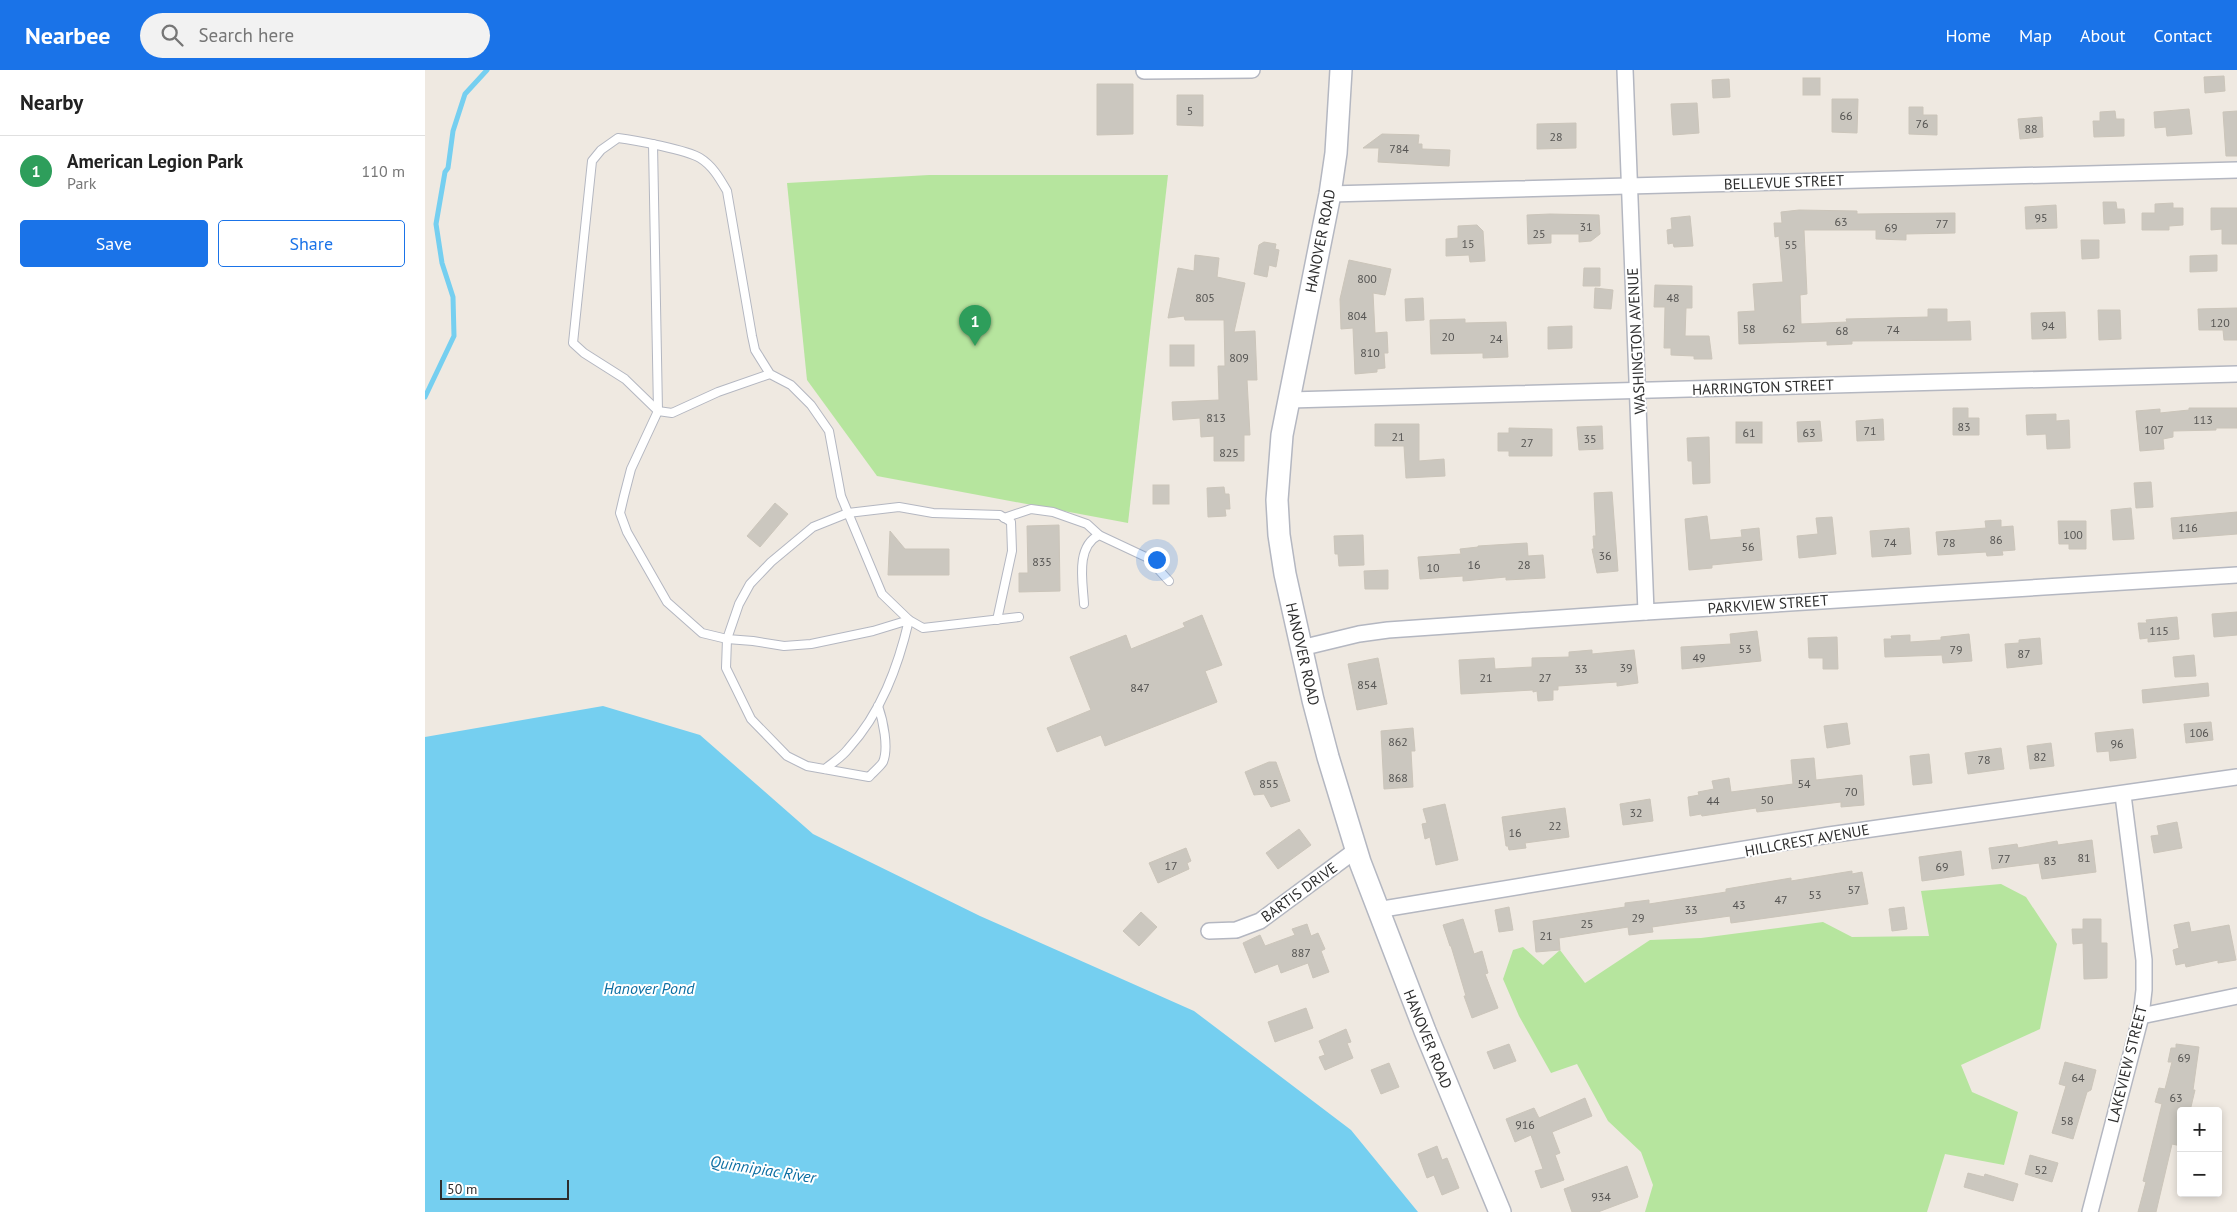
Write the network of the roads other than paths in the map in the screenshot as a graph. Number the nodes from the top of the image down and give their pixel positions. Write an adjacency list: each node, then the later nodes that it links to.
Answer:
1 (1252, 70): 4 (street)
2 (1341, 70): 8 (main road, HANOVER ROAD)
3 (1625, 70): 7 (street, WASHINGTON AVENUE)
4 (1144, 71)
5 (653, 144): 9 (lane); 13 (lane); 13 (lane)
6 (2237, 170): 7 (street, BELLEVUE STREET)
7 (1629, 186): 8 (street, BELLEVUE STREET); 11 (street, WASHINGTON AVENUE)
8 (1330, 194): 12 (main road, HANOVER ROAD)
9 (770, 374): 13 (lane); 14 (lane)
10 (2237, 374): 11 (street, HARRINGTON STREET)
11 (1639, 391): 12 (street, HARRINGTON STREET); 20 (street, WASHINGTON AVENUE)
12 (1290, 400): 25 (main road, HANOVER ROAD)
13 (658, 411): 24 (lane)
14 (848, 513): 15 (lane); 22 (lane); 24 (lane)
15 (1004, 518): 16 (lane); 23 (lane)
16 (1099, 536): 18 (lane); 19 (lane)
17 (2237, 575): 20 (street, PARKVIEW STREET)
18 (1169, 581)
19 (1084, 604)
20 (1646, 612): 25 (street, PARKVIEW STREET)
21 (1019, 617): 23 (lane)
22 (909, 620): 23 (lane); 24 (lane); 26 (lane)
23 (997, 620)
24 (727, 640): 27 (lane)
25 (1301, 648): 30 (main road, HANOVER ROAD)
26 (879, 706): 27 (lane); 27 (lane)
27 (825, 769)
28 (2237, 777): 29 (street, HILLCREST AVENUE)
29 (2123, 795): 31 (street, HILLCREST AVENUE); 34 (street, LAKEVIEW STREET)
30 (1356, 850): 31 (main road, HANOVER ROAD); 32 (street, BARTIS DRIVE)
31 (1377, 910): 35 (main road, HANOVER ROAD)
32 (1209, 931)
33 (2237, 996): 34 (street)
34 (2141, 1016): 36 (street, LAKEVIEW STREET)
35 (1500, 1212)
36 (2090, 1212)

